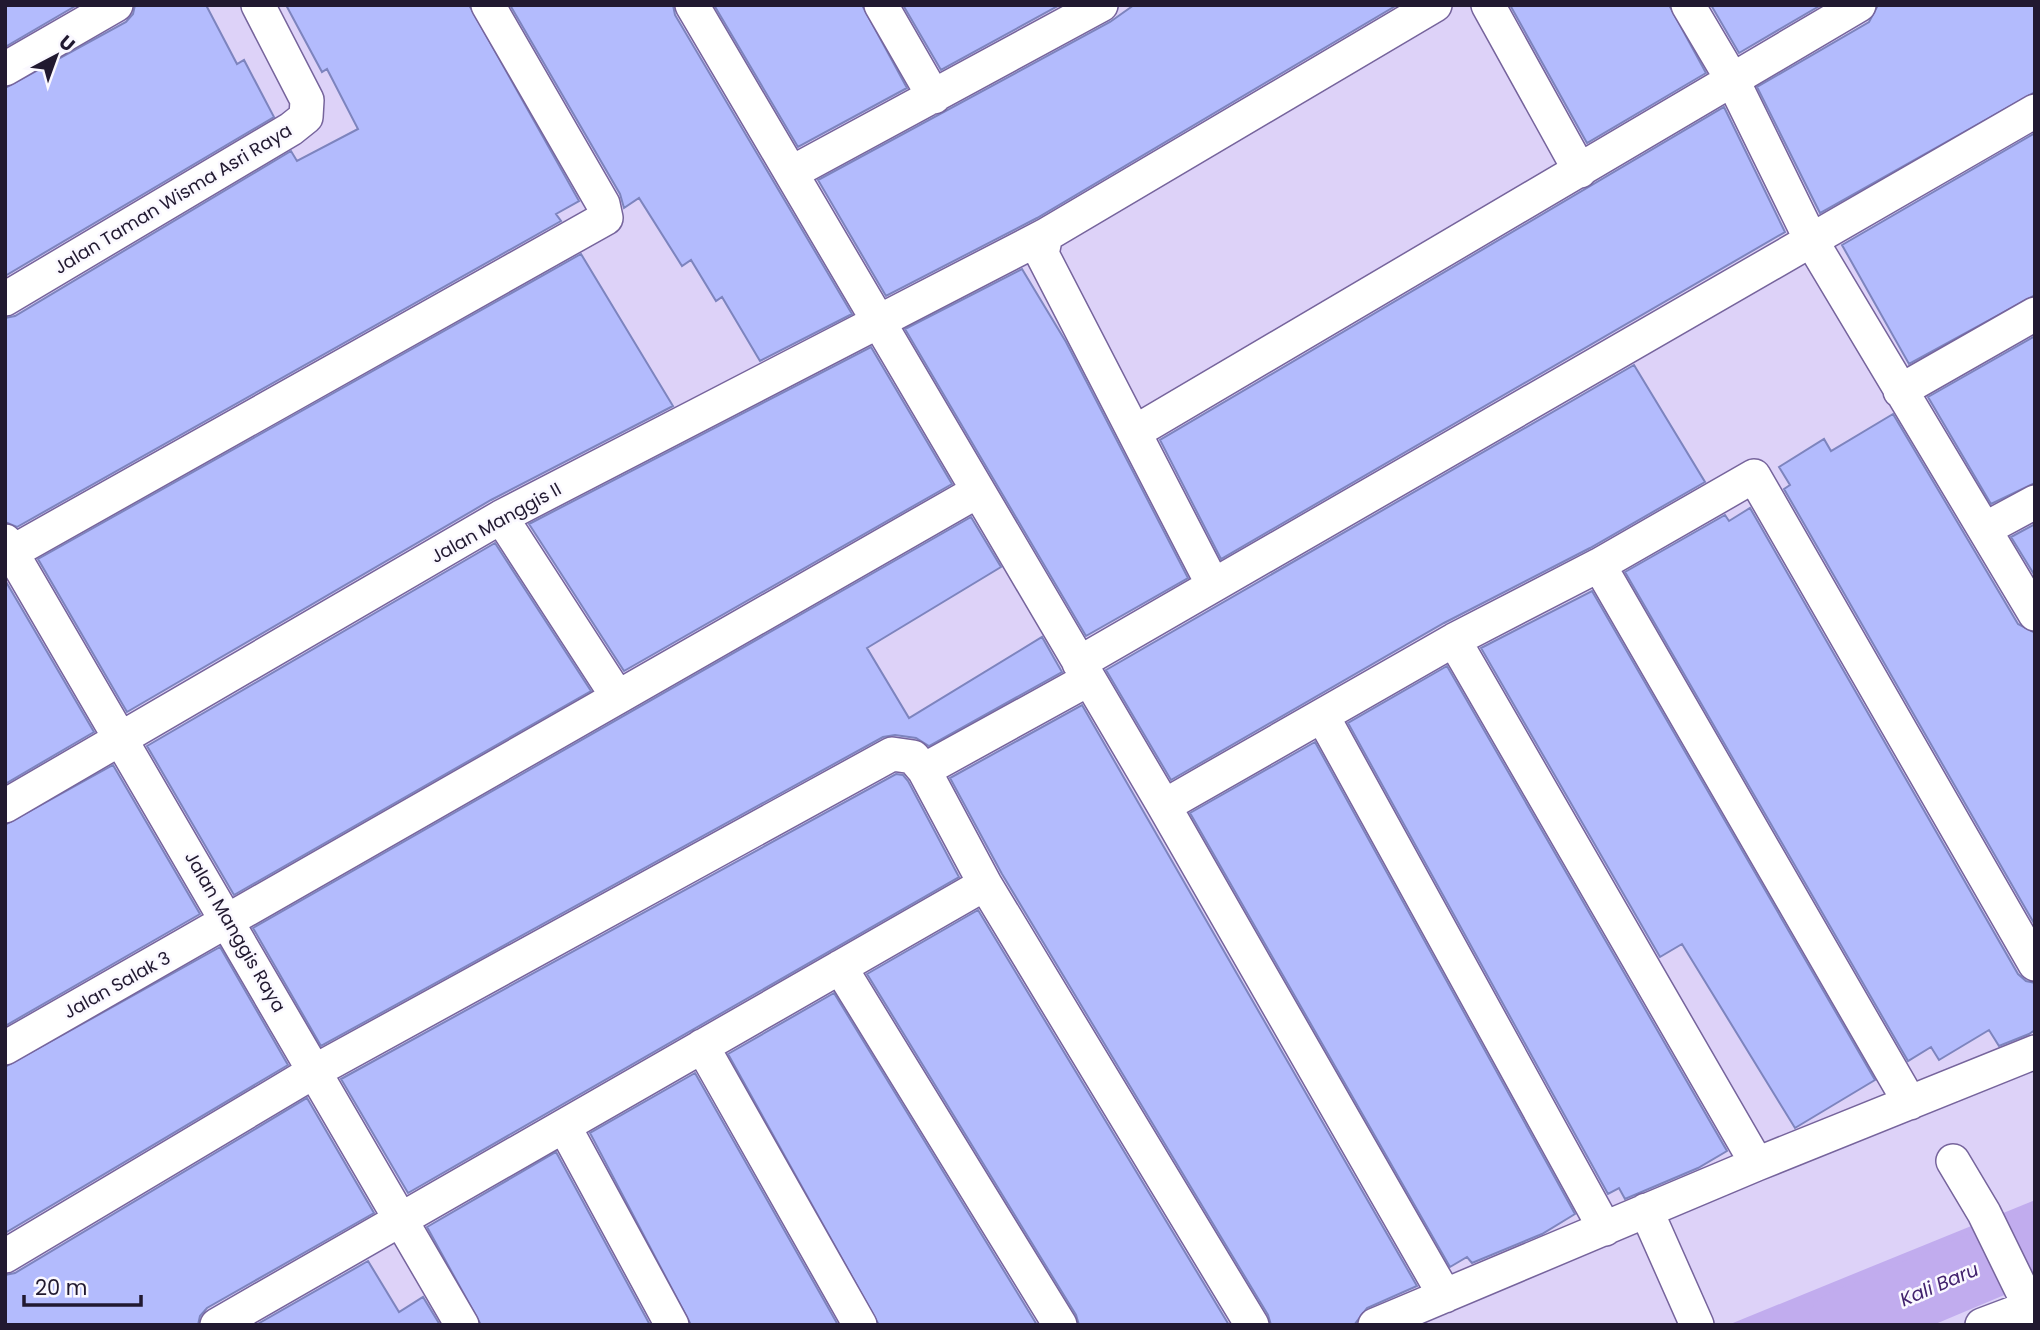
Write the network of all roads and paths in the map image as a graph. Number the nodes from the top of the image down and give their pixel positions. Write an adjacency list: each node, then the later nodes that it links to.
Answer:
1 (116, 5): 11 (street)
2 (258, 5): 19 (street, Jalan Taman Wisma Asri Raya)
3 (488, 5): 28 (street)
4 (692, 5): 16 (street)
5 (881, 5): 13 (street)
6 (1101, 5): 13 (street)
7 (1435, 5): 17 (street, Jalan Manggis II)
8 (1488, 5): 15 (street)
9 (1688, 5): 12 (street)
10 (1859, 5): 12 (street)
11 (5, 69)
12 (1733, 81): 15 (street); 18 (street)
13 (934, 97): 16 (street)
14 (2035, 111): 18 (street)
15 (1580, 171): 23 (street)
16 (791, 173): 21 (street)
17 (1046, 235): 21 (street, Jalan Manggis II); 23 (street)
18 (1811, 240): 22 (street); 30 (street)
19 (5, 299)
20 (2035, 314): 22 (street)
21 (879, 323): 24 (street); 26 (street, Jalan Manggis II)
22 (1900, 391): 27 (street)
23 (1135, 432): 30 (street)
24 (978, 491): 33 (street); 34 (street, Jalan Salak 3)
25 (2035, 502): 27 (street)
26 (501, 517): 34 (street); 36 (street, Jalan Manggis II)
27 (1985, 529): 31 (street)
28 (7, 550): 36 (street, Jalan Manggis Raya)
29 (1599, 565): 32 (street); 42 (street); 48 (street)
30 (1213, 585): 33 (street)
31 (2035, 614)
32 (1454, 640): 35 (street); 51 (street)
33 (1084, 671): 37 (street); 39 (street)
34 (617, 696): 41 (street, Jalan Salak 3)
35 (1323, 717): 39 (street); 54 (street)
36 (122, 740): 38 (street, Jalan Manggis II); 41 (street, Jalan Manggis Raya)
37 (924, 770): 40 (street); 47 (street)
38 (5, 806)
39 (1164, 806): 56 (street)
40 (985, 884): 43 (street); 63 (street)
41 (229, 922): 45 (street, Jalan Salak 3); 47 (street, Jalan Manggis Raya)
42 (2035, 964)
43 (840, 967): 44 (street); 62 (street)
44 (702, 1046): 49 (street); 61 (street)
45 (5, 1048)
46 (2035, 1052): 48 (street)
47 (315, 1071): 53 (street, Jalan Manggis Raya); 55 (street)
48 (1910, 1103): 51 (street)
49 (564, 1126): 53 (street); 60 (street)
50 (1953, 1161): 57 (street)
51 (1757, 1164): 52 (street)
52 (1646, 1210): 54 (street); 65 (street)
53 (401, 1221): 58 (street); 59 (street, Jalan Manggis Raya)
54 (1605, 1230): 56 (street)
55 (5, 1256)
56 (1446, 1296): 64 (street)
57 (2033, 1307): 66 (street)
58 (217, 1325)
59 (461, 1325)
60 (672, 1325)
61 (860, 1325)
62 (1060, 1325)
63 (1252, 1325)
64 (1375, 1325)
65 (1697, 1325)
66 (1982, 1325)

